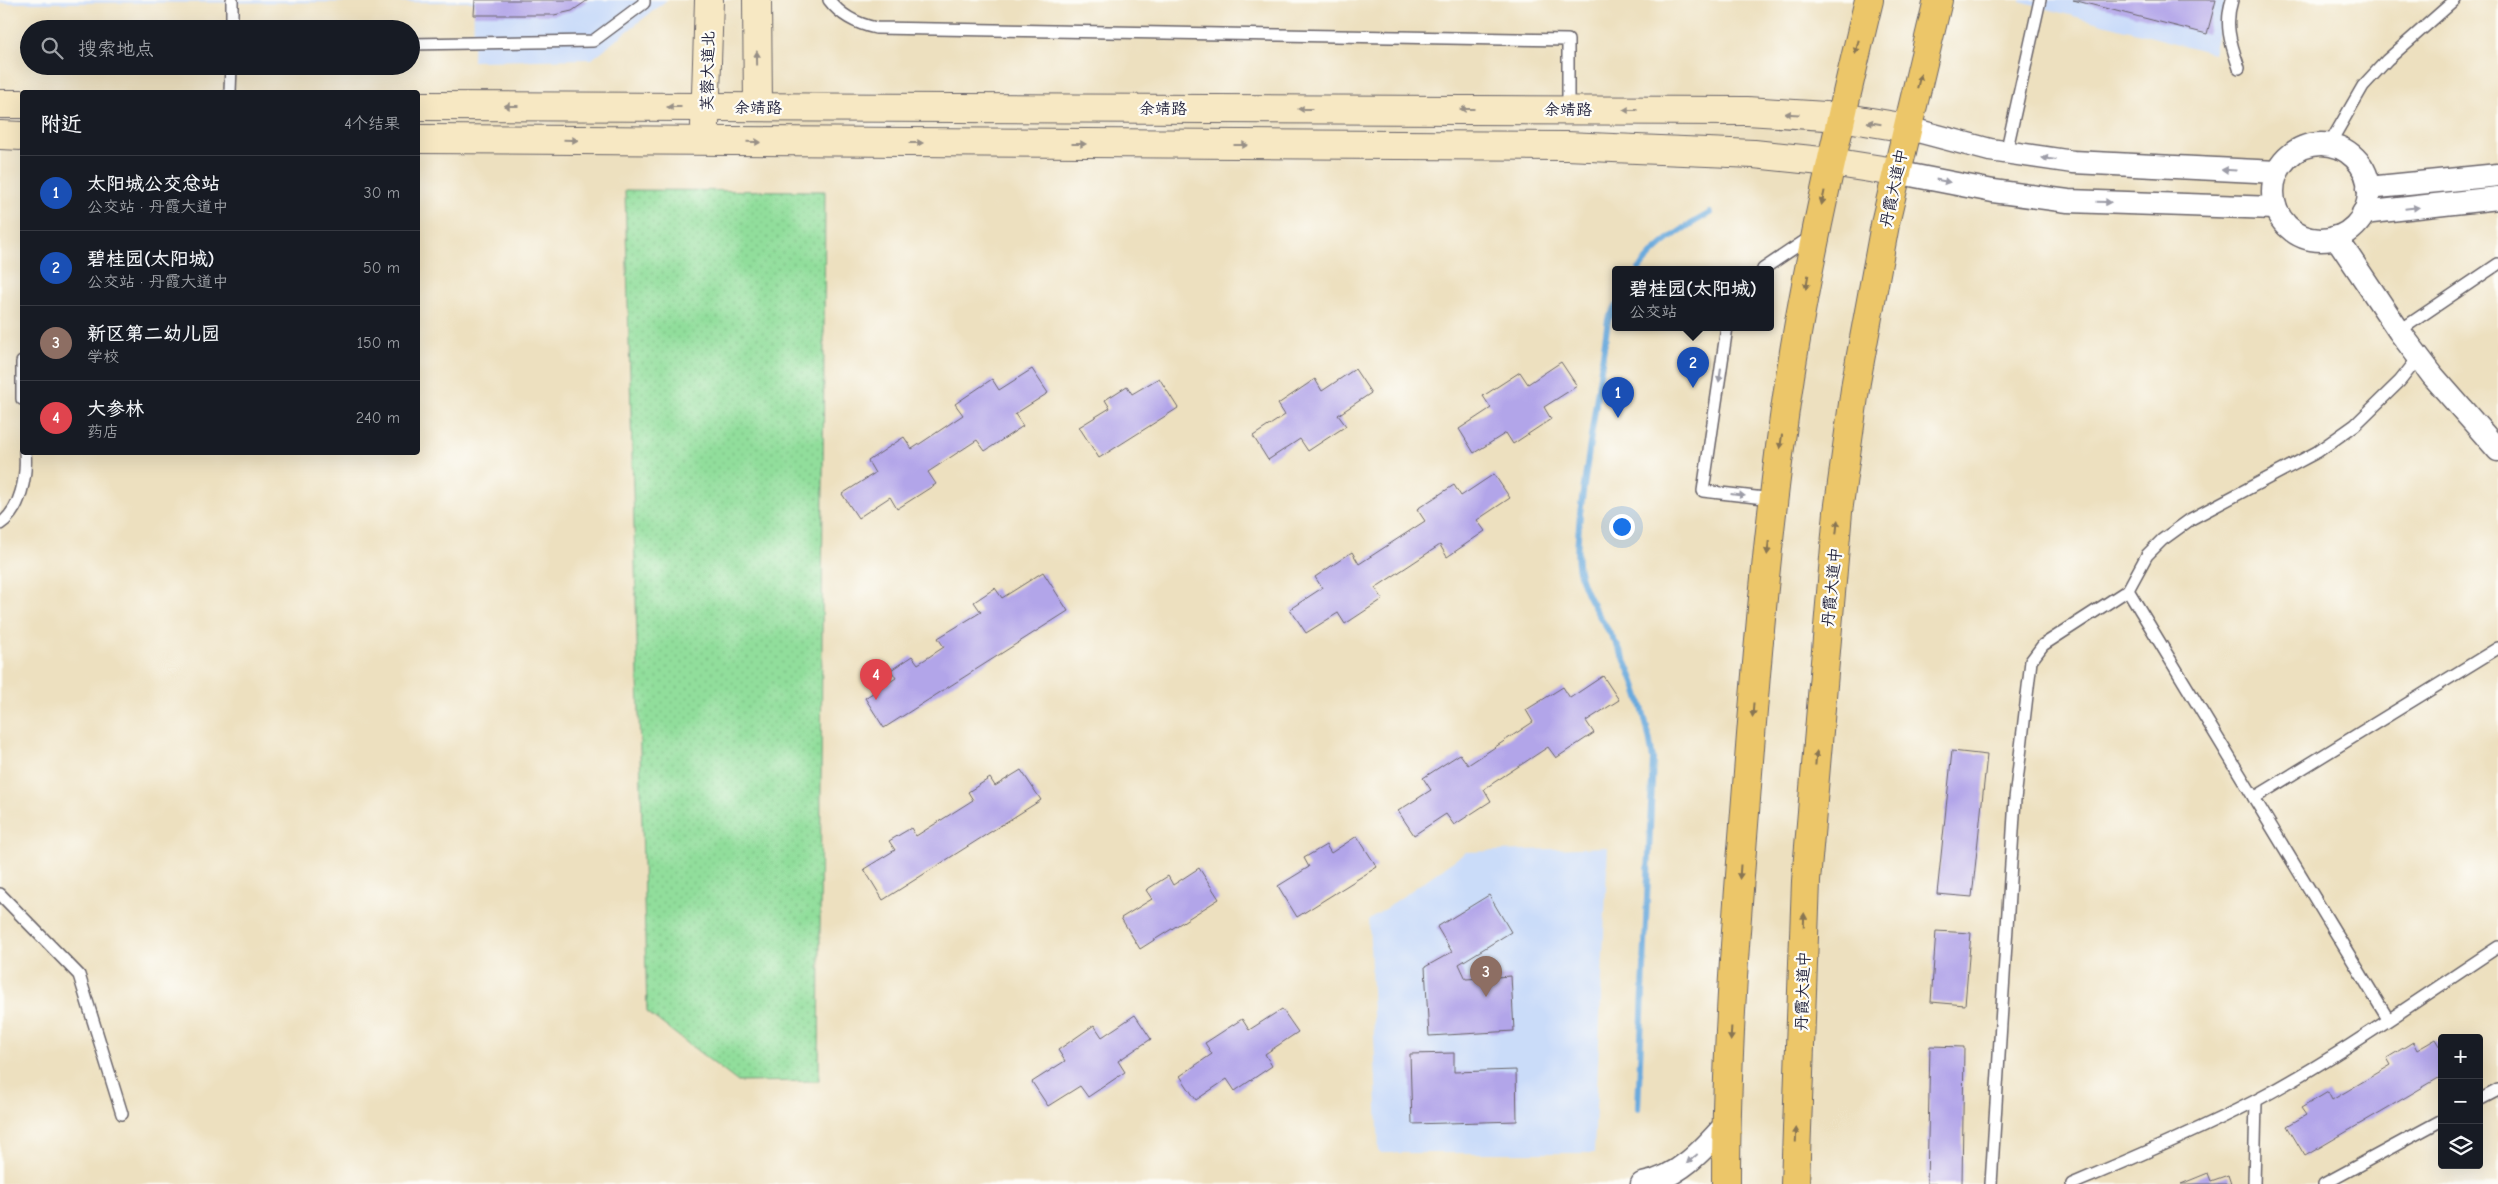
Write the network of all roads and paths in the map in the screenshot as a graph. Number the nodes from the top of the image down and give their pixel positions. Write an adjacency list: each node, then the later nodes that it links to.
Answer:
1 (232, 0): 11 (lane)
2 (644, 0): 12 (lane)
3 (708, 0): 19 (main road, 芙蓉大道北)
4 (757, 0): 20 (main road, one-way to 4)
5 (829, 0): 21 (lane)
6 (1868, 0): 22 (main road, one-way to 22)
7 (1938, 0): 23 (main road, 丹霞大道中, one-way to 7)
8 (2040, 0): 29 (lane)
9 (2232, 0): 13 (lane)
10 (2455, 0): 28 (lane)
11 (232, 20)
12 (420, 44)
13 (2239, 68)
14 (231, 75): 15 (lane)
15 (230, 90)
16 (0, 104): 17 (main road)
17 (20, 104)
18 (420, 106): 19 (main road, 余靖路, one-way to 18)
19 (706, 107): 20 (main road, 余靖路); 27 (main road, 芙蓉大道北)
20 (758, 107): 21 (main road, 余靖路, one-way to 20)
21 (1568, 109): 22 (main road, 余靖路, one-way to 21)
22 (1840, 117): 23 (main road, 余靖路, one-way to 22); 30 (main road)
23 (1907, 128): 29 (street); 31 (main road, 丹霞大道中)
24 (0, 135): 25 (main road)
25 (20, 136)
26 (420, 139): 27 (main road, one-way to 27)
27 (705, 142): 30 (main road, one-way to 30)
28 (2329, 145): 32 (street); 34 (street)
29 (2006, 153): 32 (street, one-way to 29)
30 (1831, 162): 31 (main road); 38 (main road, one-way to 38)
31 (1896, 172): 36 (street, one-way to 36); 63 (main road, 丹霞大道中, one-way to 31)
32 (2278, 172): 36 (street)
33 (2498, 174): 34 (street)
34 (2368, 188): 37 (street)
35 (2498, 198): 37 (street, one-way to 35)
36 (2275, 208): 39 (street)
37 (2363, 213): 39 (street)
38 (1816, 234): 41 (lane); 47 (main road, one-way to 47)
39 (2336, 237): 43 (street)
40 (2498, 264): 43 (lane)
41 (1768, 266)
42 (1726, 331): 47 (lane, one-way to 47)
43 (2399, 331): 44 (street)
44 (2419, 357): 45 (street); 49 (lane)
45 (2496, 445)
46 (25, 455): 48 (lane)
47 (1773, 499): 60 (main road, one-way to 60)
48 (0, 524)
49 (2128, 590): 51 (lane); 64 (lane)
50 (2498, 648): 51 (lane)
51 (2254, 798): 54 (lane)
52 (0, 894): 58 (lane)
53 (2498, 947): 54 (lane)
54 (2388, 1019): 57 (lane)
55 (2498, 1090): 56 (lane)
56 (2483, 1098)
57 (2256, 1100): 65 (lane); 66 (lane)
58 (122, 1114)
59 (2438, 1122): 67 (lane)
60 (1726, 1124): 61 (street, one-way to 61); 62 (main road)
61 (1642, 1184)
62 (1726, 1184)
63 (1795, 1184)
64 (1990, 1184)
65 (2072, 1184)
66 (2254, 1184)
67 (2324, 1184)

